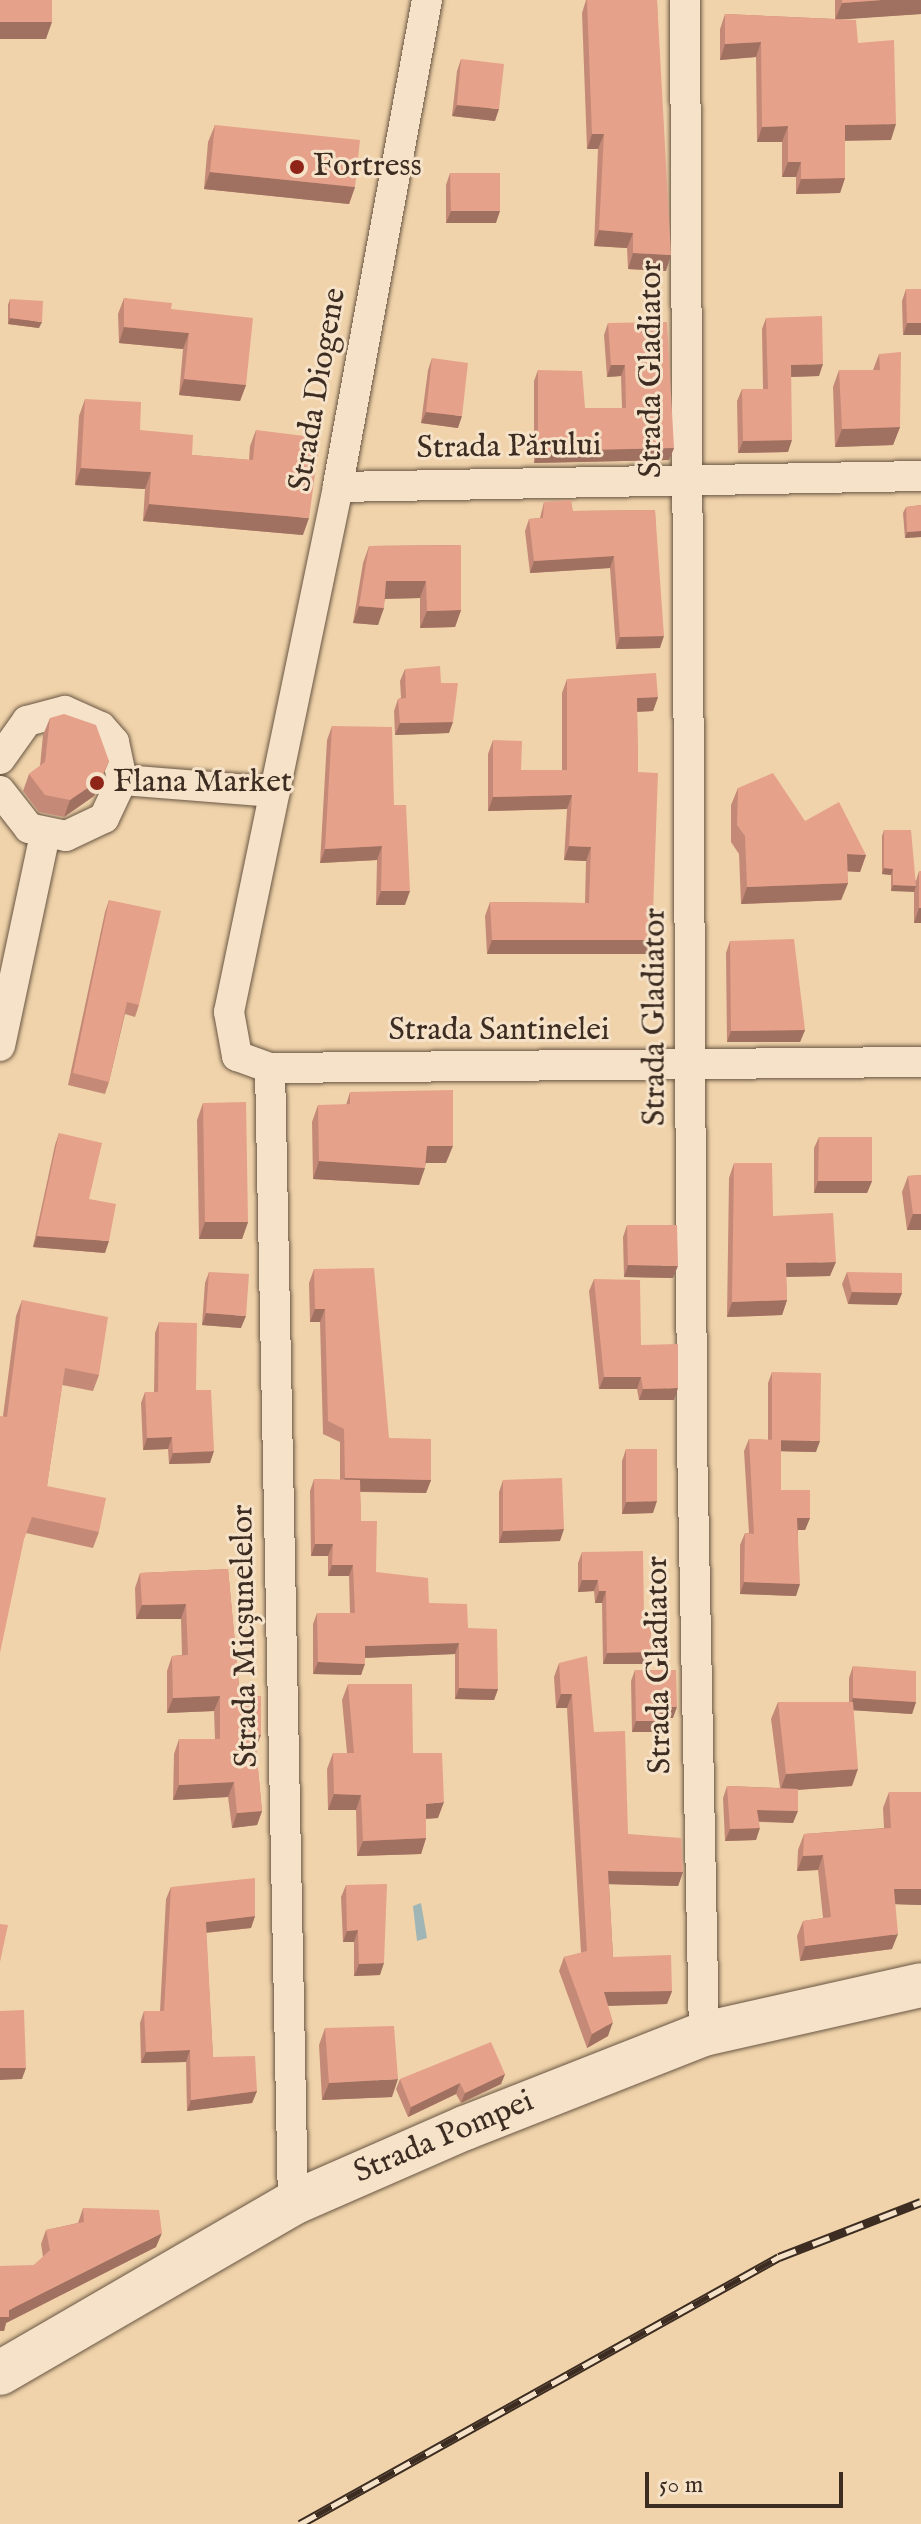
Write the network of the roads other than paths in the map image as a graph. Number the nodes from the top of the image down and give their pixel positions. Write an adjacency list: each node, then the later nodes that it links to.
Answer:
1 (427, 0): 5 (street, Strada Diogene)
2 (685, 0): 4 (street, Strada Gladiator)
3 (921, 476): 4 (street, Strada Părului)
4 (689, 480): 5 (street, Strada Părului); 13 (street, Strada Gladiator)
5 (338, 487): 9 (street, Strada Diogene)
6 (0, 759): 7 (street)
7 (122, 780): 9 (street); 10 (street)
8 (0, 791): 10 (street)
9 (275, 792): 14 (street, Strada Diogene)
10 (45, 835): 11 (street)
11 (0, 1046)
12 (921, 1062): 13 (street, Strada Santinelei)
13 (693, 1066): 14 (street, Strada Santinelei); 16 (street, Strada Gladiator)
14 (270, 1068): 17 (street, Strada Micșunelelor)
15 (921, 1985): 16 (main road, Strada Pompei)
16 (704, 2034): 17 (main road, Strada Pompei)
17 (293, 2203): 18 (main road, Strada Pompei)
18 (0, 2373)

